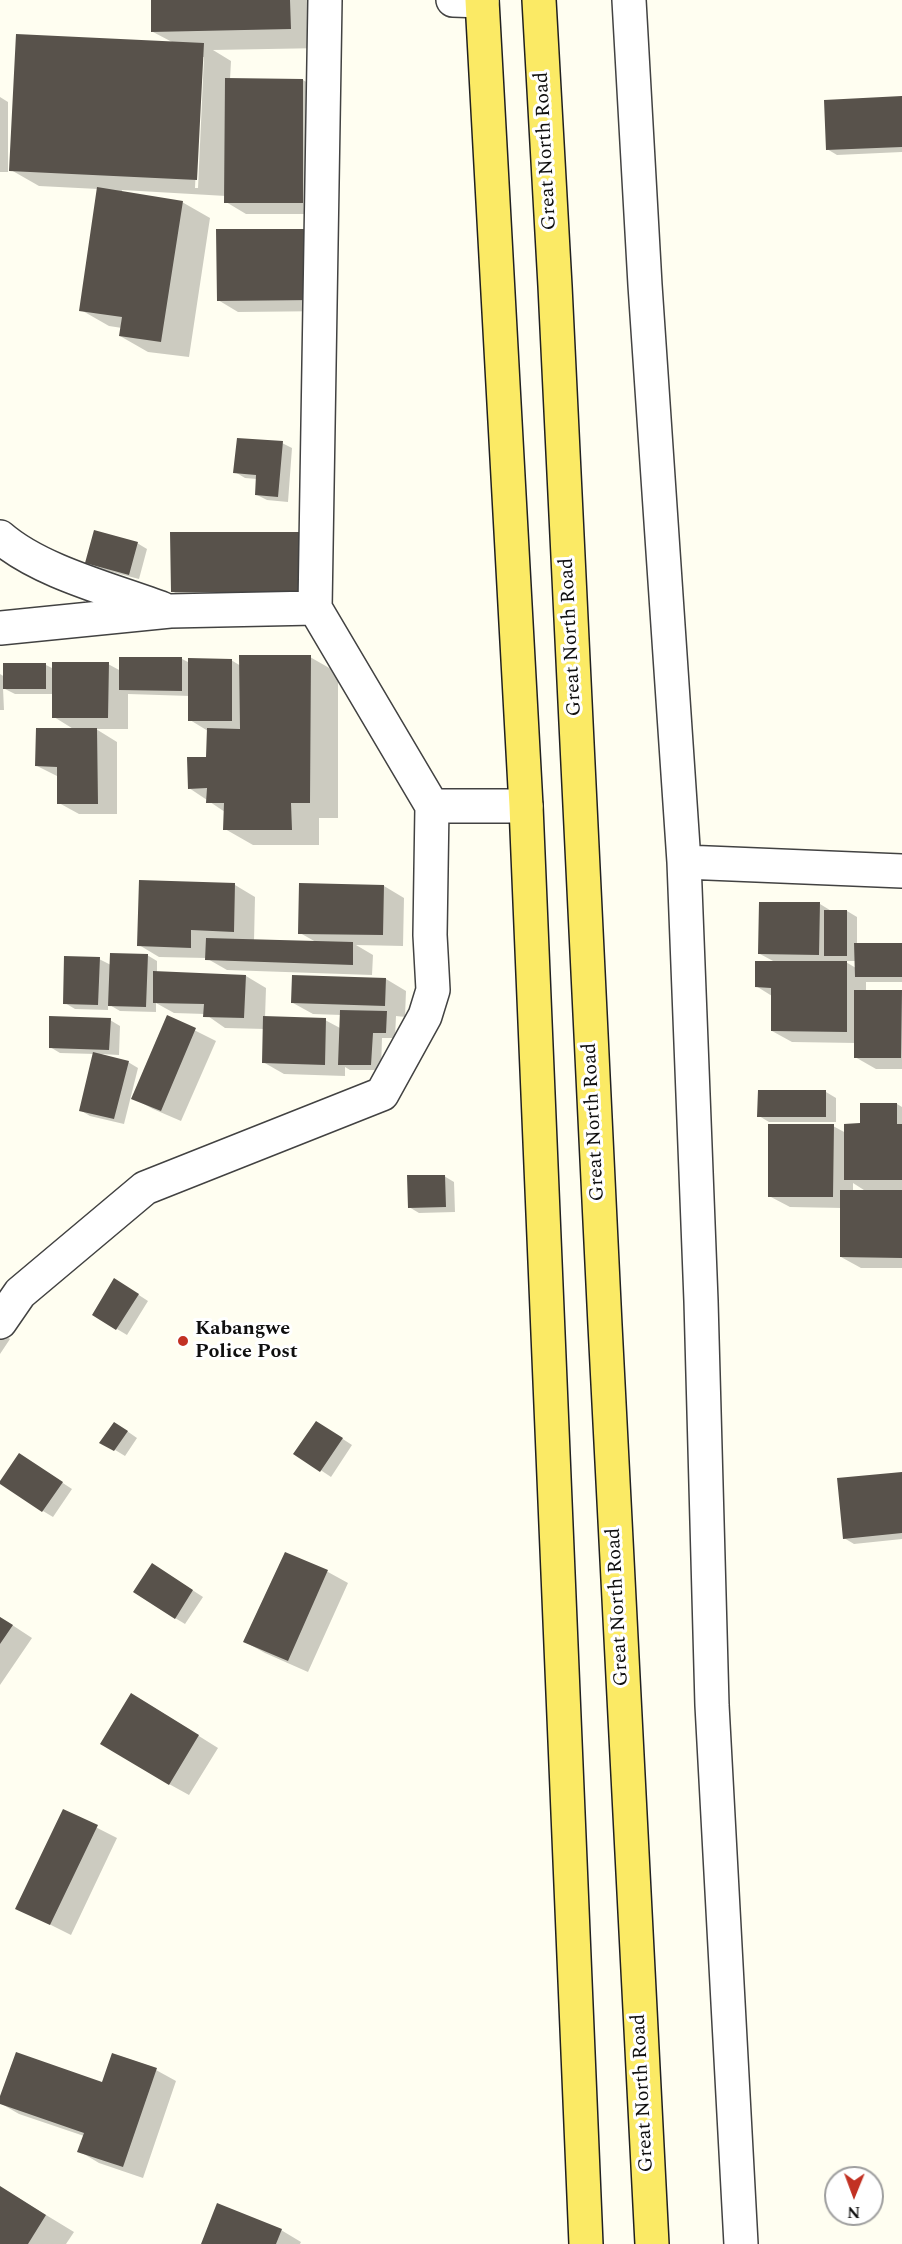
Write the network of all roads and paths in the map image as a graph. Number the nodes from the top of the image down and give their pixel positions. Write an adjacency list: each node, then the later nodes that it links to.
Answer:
1 (324, 0): 6 (street)
2 (472, 0): 10 (main road)
3 (539, 0): 15 (main road, Great North Road)
4 (629, 0): 11 (street)
5 (0, 537): 7 (street)
6 (315, 608): 7 (street); 9 (street)
7 (170, 611): 8 (street)
8 (0, 628)
9 (432, 806): 10 (street); 13 (street)
10 (525, 806): 14 (main road)
11 (684, 862): 12 (street); 16 (street)
12 (902, 871)
13 (0, 1322)
14 (586, 2244)
15 (652, 2244)
16 (741, 2244)

